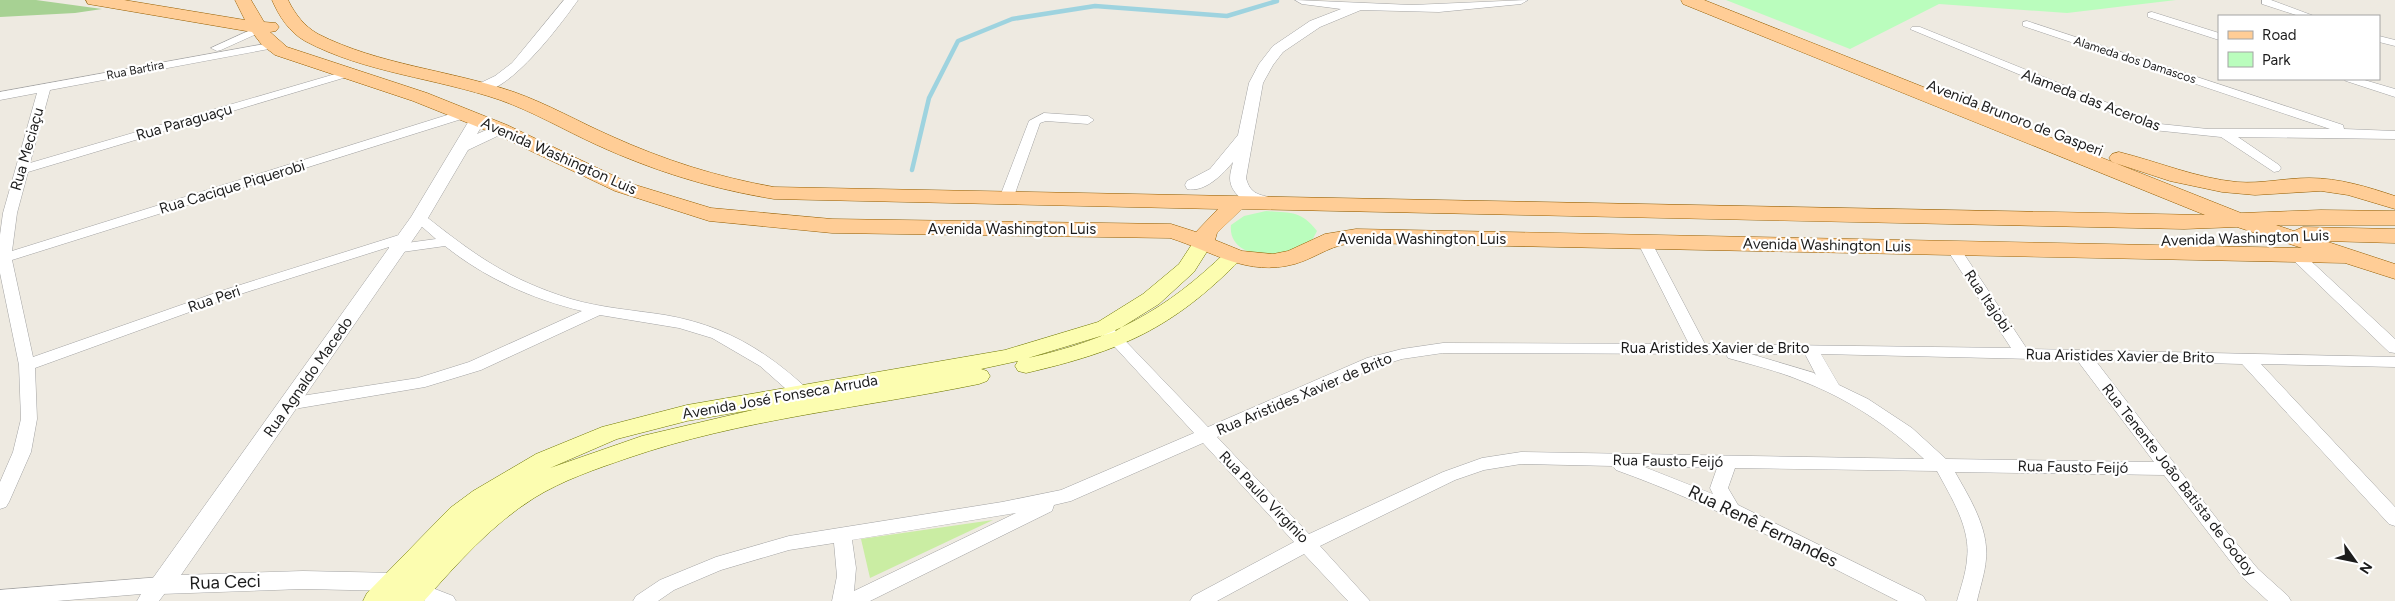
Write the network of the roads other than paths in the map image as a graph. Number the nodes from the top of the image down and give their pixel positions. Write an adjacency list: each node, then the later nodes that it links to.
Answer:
1 (94, 0): 12 (main road)
2 (280, 0): 17 (main road, Avenida Washington Luis)
3 (571, 0): 22 (street)
4 (1302, 0): 9 (street)
5 (1521, 0): 9 (street)
6 (1689, 0): 46 (main road, Avenida Brunoro de Gasperi)
7 (1717, 0): 46 (main road, Avenida Brunoro de Gasperi)
8 (2266, 2): 11 (street)
9 (1357, 7): 40 (street)
10 (2152, 15): 18 (street)
11 (2306, 15)
12 (256, 24): 17 (main road); 21 (street, Rua Bartira); 21 (street); 23 (main road, Avenida Washington Luis)
13 (2027, 24): 32 (street, Alameda dos Damascos)
14 (1916, 29): 39 (street, Alameda das Acerolas)
15 (2380, 34): 16 (street)
16 (2395, 35)
17 (308, 36): 28 (main road, Avenida Washington Luis)
18 (2218, 37)
19 (2380, 39): 20 (street)
20 (2395, 43)
21 (188, 60): 27 (street, Rua Bartira)
22 (524, 60): 28 (street); 31 (street)
23 (346, 74): 34 (main road, Avenida Washington Luis); 44 (street, Rua Paraguaçu)
24 (2353, 80): 25 (street)
25 (2372, 86): 26 (street); 29 (street)
26 (2395, 86)
27 (45, 87): 30 (street, Rua Bartira); 44 (street, Rua Meciaçu)
28 (479, 89): 31 (main road, Avenida Washington Luis)
29 (2395, 93)
30 (0, 96)
31 (508, 97): 33 (main road, Avenida Washington Luis)
32 (2271, 105): 37 (street, Alameda dos Damascos); 38 (street, Alameda dos Damascos)
33 (539, 110): 36 (main road); 49 (main road, Avenida Washington Luis)
34 (471, 117): 36 (main road, Avenida Washington Luis); 42 (street, Rua Agnaldo Macedo); 71 (street, Rua Cacique Piquerobi)
35 (1088, 120): 49 (street)
36 (500, 129): 42 (street); 62 (main road, Avenida Washington Luis)
37 (2296, 133): 38 (street, Alameda das Acerolas); 39 (street, Alameda das Acerolas)
38 (2353, 133): 41 (street, Alameda das Acerolas)
39 (2225, 134): 43 (street)
40 (1246, 135): 47 (street); 51 (street)
41 (2395, 135)
42 (461, 147): 55 (street, Rua Agnaldo Macedo)
43 (2274, 168)
44 (21, 170): 71 (street, Rua Meciaçu)
45 (2324, 185): 46 (main road, Avenida Brunoro de Gasperi); 48 (main road, Avenida Brunoro de Gasperi); 57 (main road, Avenida Brunoro de Gasperi)
46 (2176, 189): 56 (main road, Avenida Brunoro de Gasperi); 58 (main road)
47 (1190, 194): 49 (main road, Avenida Washington Luis); 50 (main road, Avenida Washington Luis); 62 (main road)
48 (2395, 195)
49 (1006, 199)
50 (1235, 204): 51 (main road, Avenida Washington Luis); 62 (main road)
51 (1275, 205): 52 (main road, Avenida Washington Luis)
52 (1316, 205): 53 (main road, Avenida Washington Luis); 60 (main road)
53 (1617, 212): 54 (main road, Avenida Washington Luis); 63 (main road)
54 (1978, 217): 58 (main road, Avenida Washington Luis); 65 (main road)
55 (419, 218): 61 (street); 64 (street, Rua Agnaldo Macedo)
56 (2236, 219): 57 (main road, Avenida Washington Luis); 58 (main road, Avenida Washington Luis); 59 (main road, Avenida Brunoro de Gasperi)
57 (2394, 219): 59 (main road, Avenida Washington Luis)
58 (2184, 222)
59 (2278, 233): 67 (main road, Avenida Washington Luis); 70 (main road, Avenida Brunoro de Gasperi)
60 (1328, 240): 63 (main road, Avenida Washington Luis); 69 (main road, Avenida Washington Luis)
61 (449, 241): 64 (street, Rua Peri); 73 (street)
62 (1203, 242): 69 (main road, Avenida Washington Luis); 74 (main road, Avenida José Fonseca Arruda)
63 (1635, 243): 66 (main road, Avenida Washington Luis); 75 (street)
64 (400, 244): 82 (street, Rua Peri); 85 (street, Rua Agnaldo Macedo)
65 (2000, 247): 66 (main road, Avenida Washington Luis); 67 (main road, Avenida Washington Luis)
66 (1953, 248): 78 (street, Rua Itajobi)
67 (2126, 250): 68 (main road)
68 (2296, 254): 70 (main road); 76 (street)
69 (1234, 255): 74 (main road, Avenida José Fonseca Arruda)
70 (2346, 256): 72 (main road, Avenida Brunoro de Gasperi)
71 (2, 259): 82 (street, Rua Meciaçu)
72 (2395, 272)
73 (598, 310): 84 (street); 85 (street)
74 (1111, 334): 84 (main road, Avenida José Fonseca Arruda); 86 (street, Rua Paulo Virgínio)
75 (1708, 348): 77 (street, Rua Aristides Xavier de Brito); 83 (street); 86 (street, Rua Aristides Xavier de Brito)
76 (2395, 348)
77 (1810, 349): 78 (street, Rua Aristides Xavier de Brito); 83 (street)
78 (2023, 354): 79 (street, Rua Aristides Xavier de Brito)
79 (2082, 355): 80 (street, Rua Aristides Xavier de Brito); 90 (street, Rua Tenente João Batista de Godoy)
80 (2246, 358): 81 (street, Rua Aristides Xavier de Brito); 94 (street)
81 (2395, 362)
82 (27, 366): 92 (street, Rua Meciaçu)
83 (1831, 386): 89 (street)
84 (809, 399): 97 (main road, Avenida José Fonseca Arruda)
85 (288, 404): 98 (street, Rua Agnaldo Macedo)
86 (1205, 435): 91 (street, Rua Aristides Xavier de Brito); 96 (street, Rua Paulo Virgínio)
87 (1607, 461): 88 (street, Rua Fausto Feijó); 93 (street, Rua Renê Fernandes); 96 (street, Rua Fausto Feijó)
88 (1729, 462): 89 (street, Rua Fausto Feijó); 93 (street)
89 (1942, 465): 90 (street, Rua Fausto Feijó); 108 (street)
90 (2169, 469): 109 (street, Rua Tenente João Batista de Godoy)
91 (1065, 496): 95 (street, Rua Aristides Xavier de Brito); 105 (street, Rua Aristides Xavier de Brito)
92 (0, 502)
93 (1731, 509): 107 (street, Rua Renê Fernandes)
94 (2395, 519)
95 (842, 534): 103 (street, Rua Aristides Xavier de Brito); 104 (street)
96 (1308, 543): 100 (street, Rua Paulo Virgínio); 106 (street, Rua Fausto Feijó)
97 (407, 591): 98 (street, Rua Ceci); 101 (main road, Avenida José Fonseca Arruda); 102 (street, Rua Ceci)
98 (154, 593): 99 (street, Rua Ceci)
99 (0, 598)
100 (1361, 600)
101 (377, 601)
102 (446, 601)
103 (643, 601)
104 (842, 601)
105 (852, 601)
106 (1200, 601)
107 (1916, 601)
108 (1967, 601)
109 (2281, 601)

